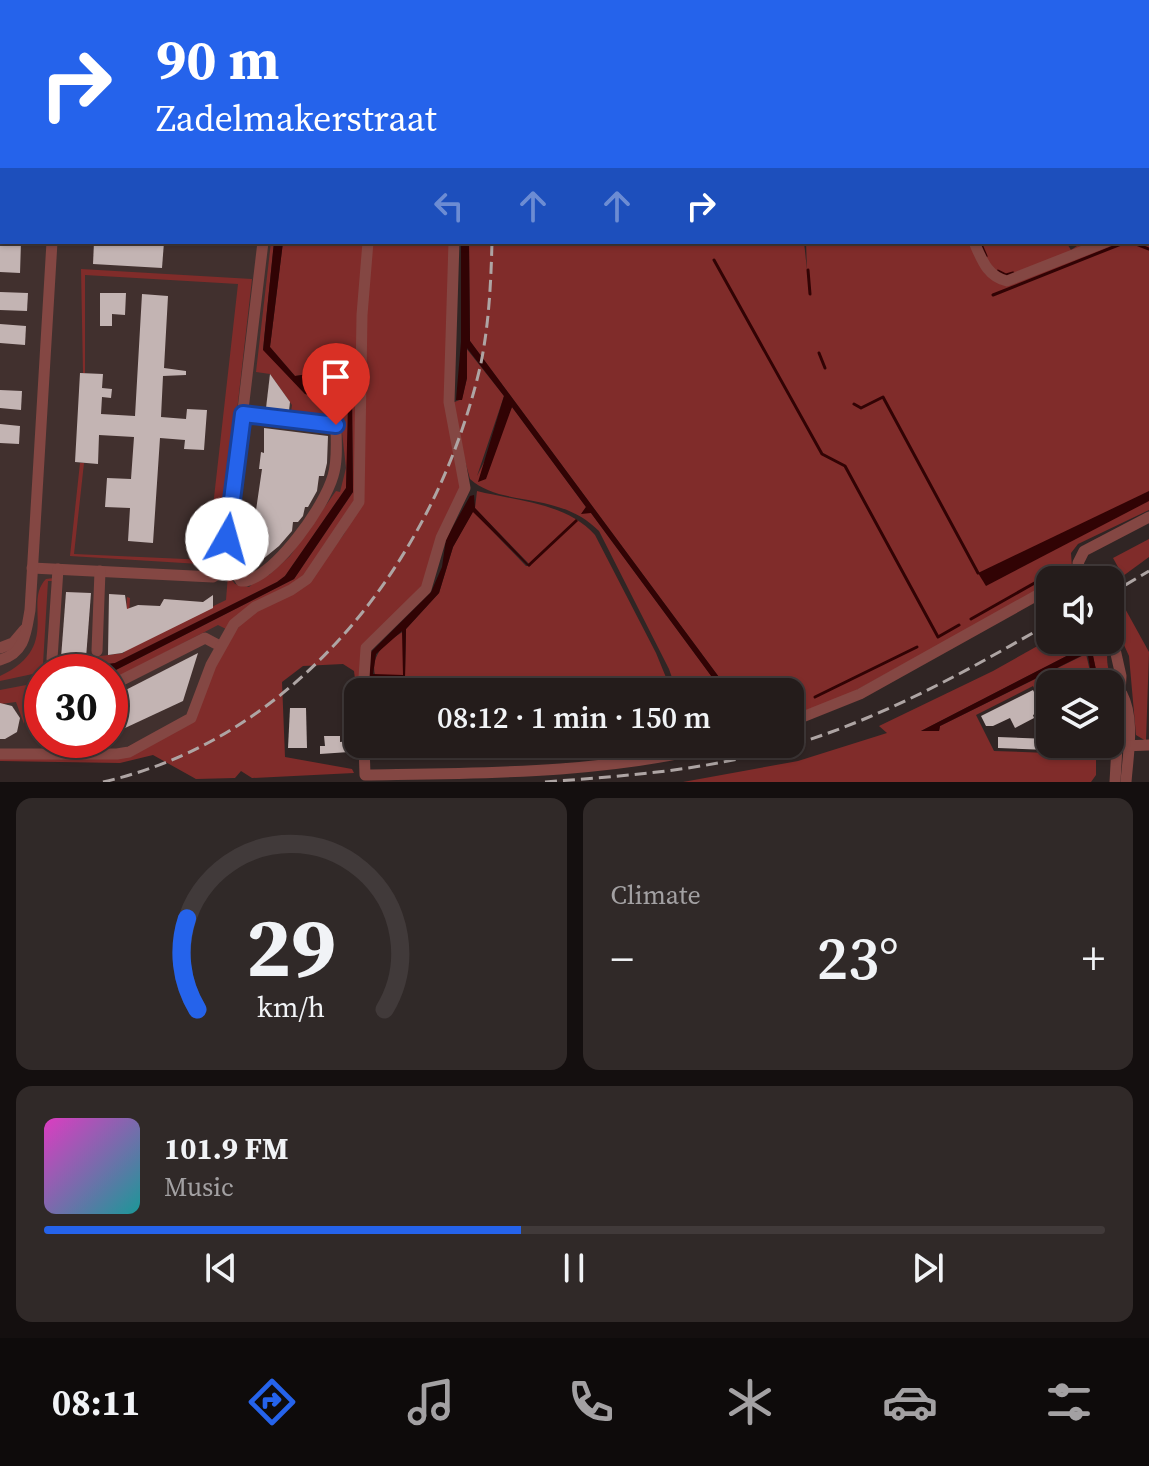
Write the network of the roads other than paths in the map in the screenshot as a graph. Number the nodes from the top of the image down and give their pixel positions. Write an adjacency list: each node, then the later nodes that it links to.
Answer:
1 (52, 244): 10 (street)
2 (263, 244): 7 (street)
3 (368, 244): 16 (street)
4 (454, 244): 22 (street)
5 (975, 244): 6 (street)
6 (1101, 244)
7 (243, 414): 12 (street); 12 (street)
8 (1149, 517): 9 (street)
9 (1079, 566)
10 (32, 568): 11 (street); 15 (street)
11 (58, 569): 13 (street); 19 (street)
12 (224, 569): 13 (street)
13 (100, 571): 18 (street)
14 (1036, 596): 24 (street)
15 (27, 627): 17 (street); 20 (street)
16 (220, 646): 21 (street); 28 (street)
17 (0, 648)
18 (97, 651)
19 (52, 654)
20 (0, 660)
21 (128, 677)
22 (364, 678)
23 (1124, 698): 25 (street)
24 (804, 716)
25 (1124, 728)
26 (1124, 742): 27 (street)
27 (1149, 745)
28 (128, 752)
29 (0, 754): 30 (street)
30 (24, 754)
31 (1124, 755): 36 (street)
32 (364, 758): 33 (street)
33 (650, 758)
34 (1120, 758): 35 (street)
35 (1115, 782)
36 (1126, 782)

